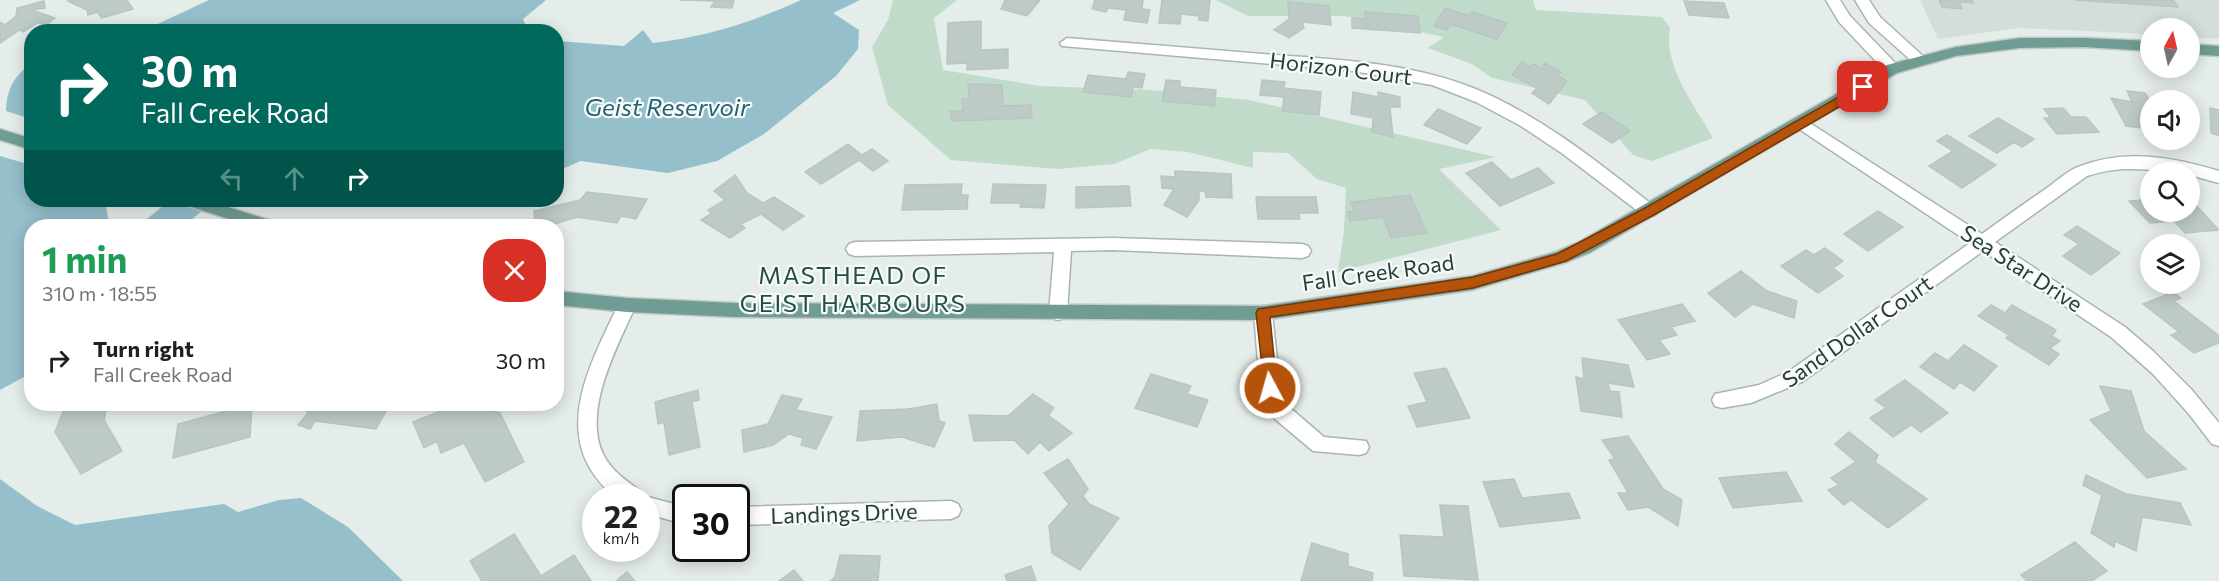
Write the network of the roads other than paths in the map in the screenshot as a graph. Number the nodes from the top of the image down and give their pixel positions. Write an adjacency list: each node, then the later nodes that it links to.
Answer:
1 (1833, 0): 8 (street)
2 (1862, 0): 7 (street)
3 (1067, 42): 14 (street, Horizon Court)
4 (2140, 45): 7 (main road, Fall Creek Road)
5 (2200, 50): 6 (main road)
6 (2219, 51)
7 (1919, 60): 8 (main road, Fall Creek Road)
8 (1892, 69): 9 (main road, Fall Creek Road)
9 (1802, 123): 14 (main road, Fall Creek Road); 16 (street, Sea Star Drive)
10 (0, 134): 11 (main road)
11 (24, 142)
12 (2219, 177): 16 (street, Sand Dollar Court)
13 (208, 207): 15 (main road)
14 (1649, 211): 23 (main road, Fall Creek Road)
15 (246, 219)
16 (1984, 243): 24 (street, Sand Dollar Court); 25 (street, Sea Star Drive)
17 (1063, 245): 18 (street); 19 (street); 22 (street)
18 (855, 249)
19 (1302, 251)
20 (564, 299): 21 (main road, Fall Creek Road)
21 (627, 305): 22 (main road, Fall Creek Road); 27 (street)
22 (1058, 313): 23 (main road, Fall Creek Road)
23 (1263, 313): 26 (street)
24 (1722, 400)
25 (2219, 438)
26 (1359, 447)
27 (616, 484)
28 (951, 510): 29 (street, Landings Drive)
29 (750, 516)

